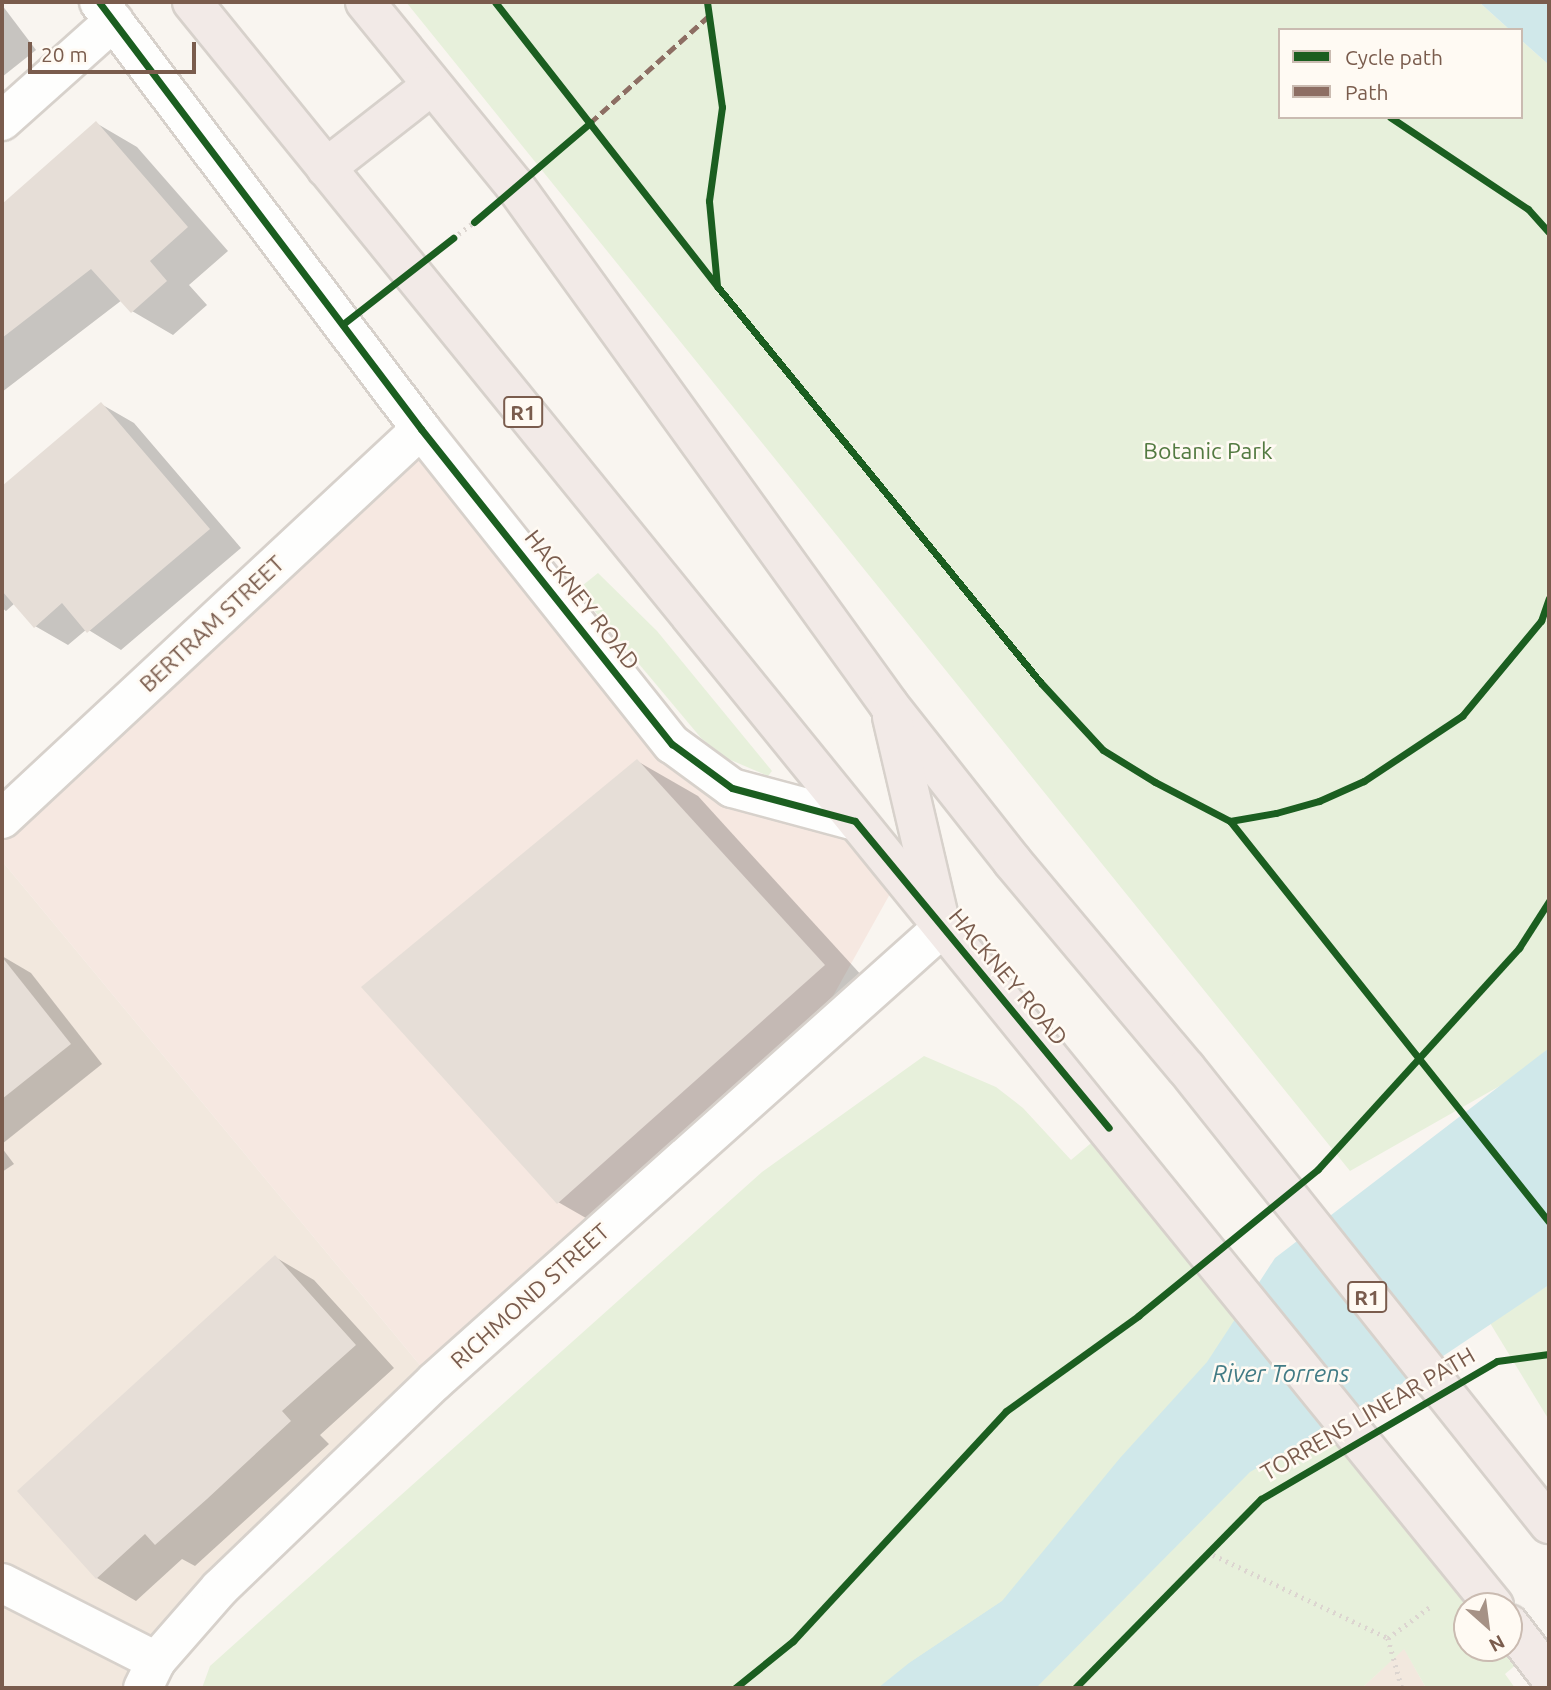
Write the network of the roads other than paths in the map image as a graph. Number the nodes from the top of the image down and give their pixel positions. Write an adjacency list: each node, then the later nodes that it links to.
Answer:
1 (192, 2): 6 (highway, HACKNEY ROAD / R1)
2 (365, 2): 4 (highway, R1)
3 (107, 12): 5 (street); 7 (street, HACKNEY ROAD)
4 (432, 86): 6 (highway); 8 (highway, R1)
5 (2, 121)
6 (326, 168): 10 (highway, HACKNEY ROAD / R1)
7 (422, 429): 9 (street, BERTRAM STREET); 10 (street, HACKNEY ROAD)
8 (889, 705): 11 (highway); 12 (highway, R1)
9 (2, 818)
10 (855, 821): 11 (highway, HACKNEY ROAD / R1)
11 (942, 928): 14 (highway, HACKNEY ROAD / R1); 15 (street, RICHMOND STREET)
12 (1549, 1524)
13 (2, 1583): 15 (street)
14 (1483, 1592)
15 (150, 1675)

